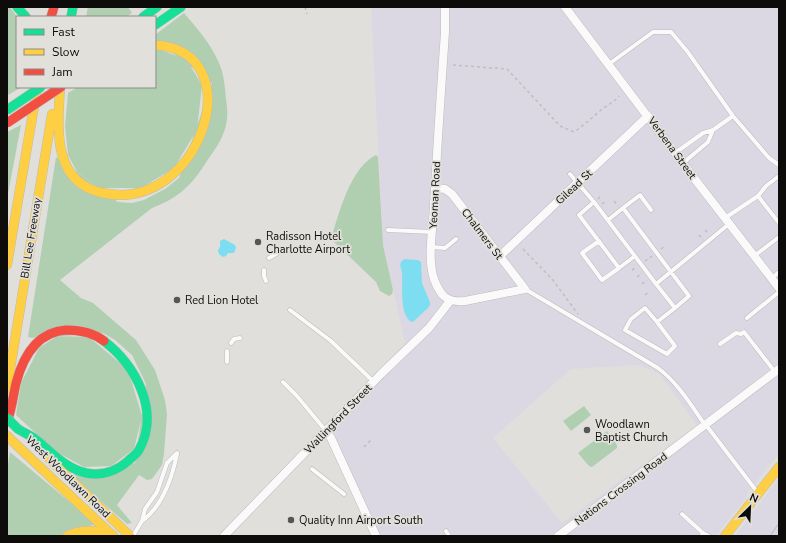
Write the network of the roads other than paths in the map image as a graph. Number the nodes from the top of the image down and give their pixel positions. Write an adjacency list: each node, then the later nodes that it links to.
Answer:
1 (17, 7): 6 (main road)
2 (157, 7): 7 (main road)
3 (181, 7): 8 (main road)
4 (445, 7): 29 (street, Yeoman Road)
5 (565, 7): 10 (street, Verbena Street)
6 (25, 16)
7 (144, 16)
8 (156, 24)
9 (156, 45): 16 (main road)
10 (608, 64): 18 (street, Verbena Street); 19 (lane)
11 (33, 88): 21 (main road)
12 (38, 88): 21 (main road, Bill Lee Freeway)
13 (40, 88): 17 (main road, bridge)
14 (56, 88): 72 (main road, Bill Lee Freeway)
15 (60, 88): 20 (main road, bridge)
16 (61, 88)
17 (7, 110)
18 (648, 116): 23 (street, Verbena Street); 28 (street, Gilead St)
19 (733, 116): 22 (lane); 25 (lane)
20 (7, 123)
21 (30, 124): 48 (main road, Bill Lee Freeway)
22 (713, 130): 23 (lane); 24 (lane)
23 (675, 153): 24 (street, Verbena Street)
24 (683, 164): 35 (street, Verbena Street)
25 (779, 165)
26 (570, 174): 28 (lane)
27 (779, 176): 30 (lane)
28 (578, 183): 31 (lane); 45 (street, Gilead St)
29 (435, 188): 38 (street, Yeoman Road); 45 (street, Chalmers St)
30 (758, 196): 35 (lane); 36 (lane)
31 (594, 202): 34 (lane); 41 (lane)
32 (623, 208): 33 (lane); 34 (lane); 51 (lane)
33 (651, 210)
34 (608, 220): 44 (lane)
35 (726, 221): 46 (street, Verbena Street); 51 (lane)
36 (779, 223)
37 (388, 230): 38 (lane)
38 (432, 232): 42 (street, Yeoman Road)
39 (779, 237): 46 (lane)
40 (456, 239): 42 (lane)
41 (599, 241): 49 (lane); 49 (lane)
42 (431, 247): 59 (street, Yeoman Road)
43 (278, 253): 47 (lane)
44 (635, 256): 49 (lane); 55 (lane)
45 (499, 257): 57 (street, Chalmers St)
46 (754, 257): 53 (street, Verbena Street)
47 (269, 258)
48 (7, 265)
49 (619, 268)
50 (264, 270): 54 (lane)
51 (671, 271): 55 (lane); 60 (lane)
52 (779, 272): 53 (lane)
53 (771, 278): 56 (street, Verbena Street)
54 (266, 281)
55 (656, 284): 60 (lane)
56 (779, 288)
57 (525, 289): 59 (street); 75 (lane)
58 (779, 292): 62 (lane)
59 (450, 301): 71 (street, Wallingford Street)
60 (675, 308): 63 (lane)
61 (290, 310): 71 (lane)
62 (747, 318)
63 (657, 322): 63 (lane)
64 (240, 338): 65 (lane)
65 (231, 342)
66 (720, 344): 69 (lane)
67 (227, 351): 68 (lane)
68 (227, 362)
69 (777, 371): 75 (street, Nations Crossing Road)
70 (282, 382): 76 (lane)
71 (374, 382): 76 (street, Wallingford Street)
72 (7, 389)
73 (7, 418): 78 (main road, West Woodlawn Road, bridge)
74 (7, 422): 78 (main road)
75 (705, 425): 81 (lane); 94 (street, Nations Crossing Road)
76 (326, 431): 91 (street, Wallingford Street); 92 (street)
77 (7, 436): 88 (main road, West Woodlawn Road)
78 (29, 438): 89 (main road, West Woodlawn Road)
79 (779, 467): 81 (main road)
80 (312, 469): 82 (lane)
81 (758, 493): 96 (main road)
82 (344, 494)
83 (682, 514): 86 (lane)
84 (142, 521): 84 (lane); 90 (lane)
85 (446, 531): 93 (lane)
86 (702, 534): 95 (lane)
87 (67, 536): 88 (main road)
88 (113, 536)
89 (130, 536)
90 (133, 536)
91 (224, 536)
92 (376, 536)
93 (449, 536)
94 (558, 536)
95 (708, 536)
96 (725, 536)

